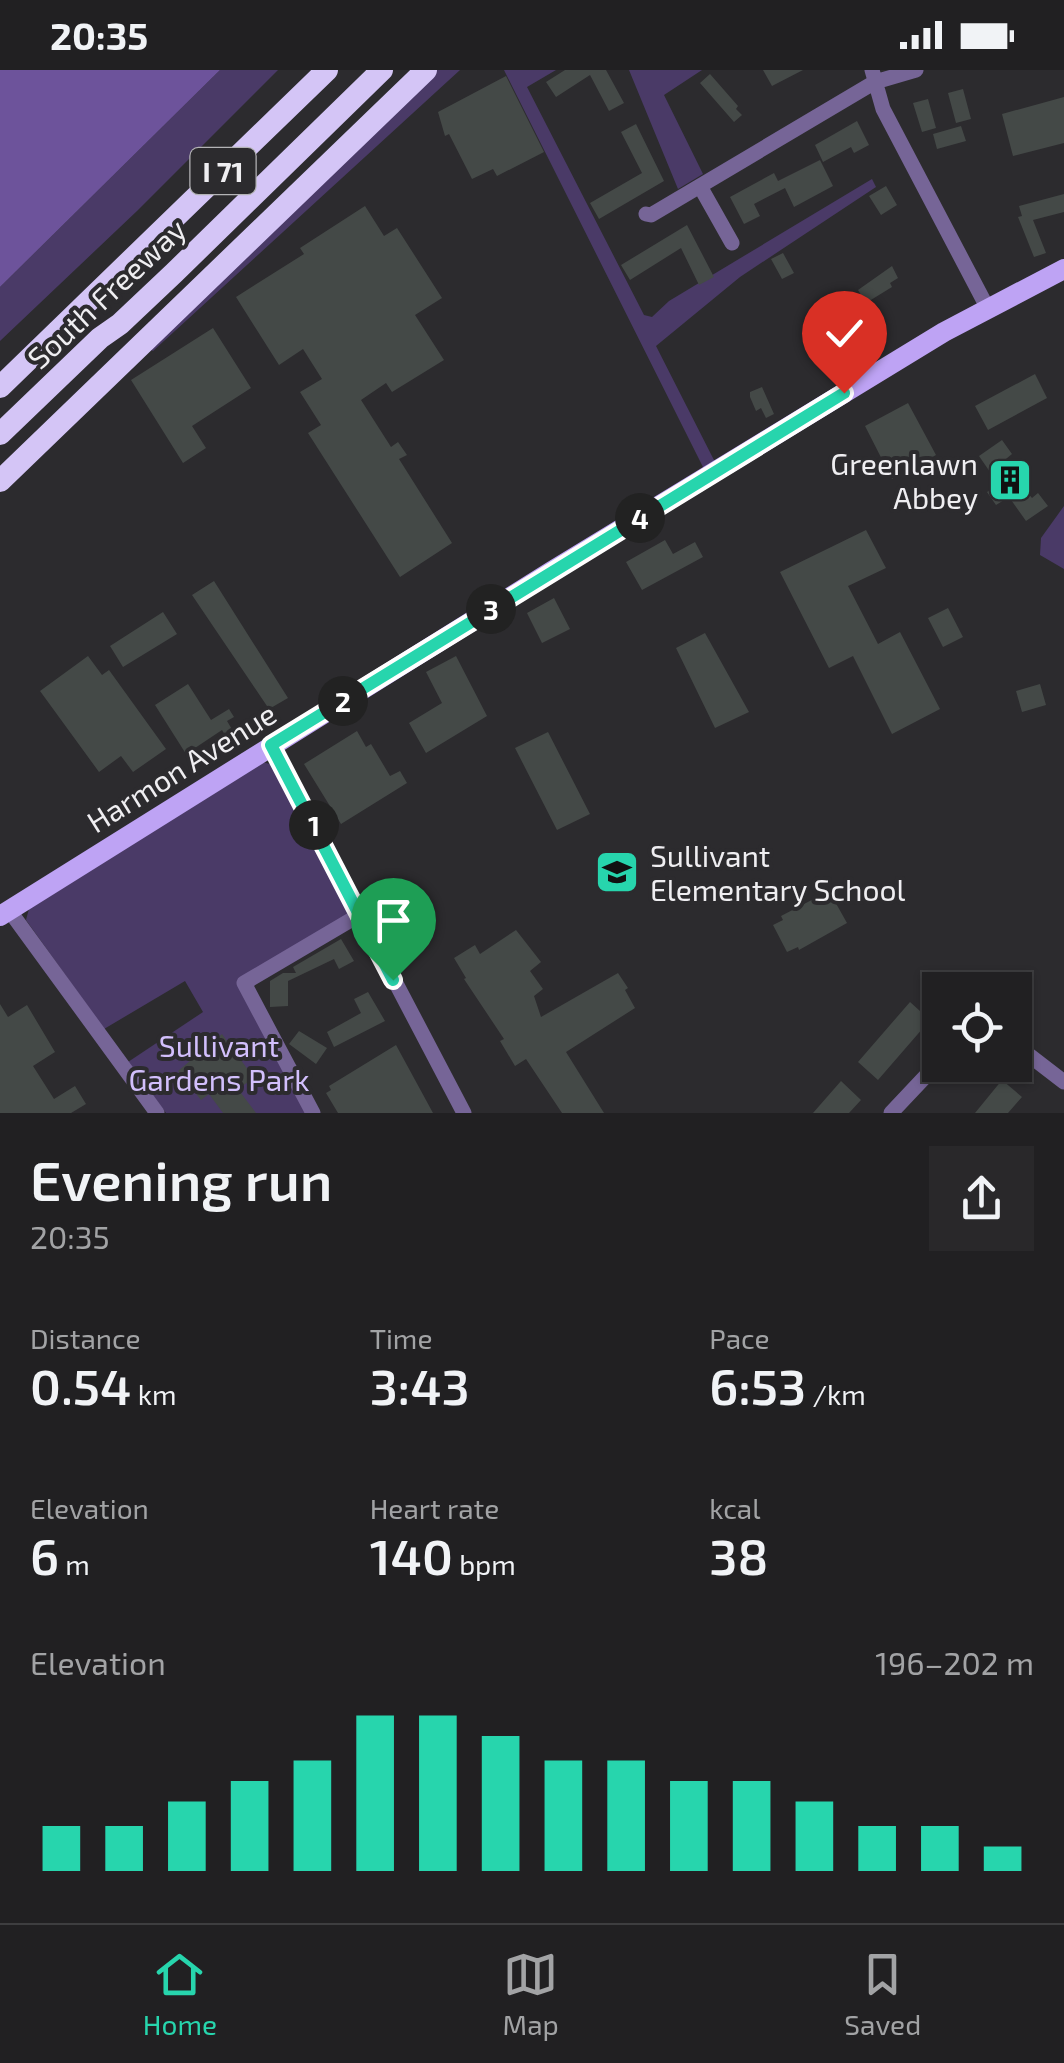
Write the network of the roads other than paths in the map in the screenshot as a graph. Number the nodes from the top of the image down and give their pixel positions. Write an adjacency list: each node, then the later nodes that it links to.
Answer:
1 (326, 70): 12 (highway, South Freeway / I 71)
2 (382, 70): 11 (highway, South Freeway / I 71)
3 (426, 70): 15 (highway)
4 (916, 70): 5 (street)
5 (874, 76): 6 (street); 10 (street)
6 (700, 188): 7 (street); 8 (street)
7 (646, 214)
8 (732, 243)
9 (1064, 269): 10 (main road, Harmon Avenue)
10 (987, 307): 16 (main road, Harmon Avenue)
11 (120, 324): 13 (highway, South Freeway); 14 (highway, I 71)
12 (0, 387)
13 (0, 434)
14 (0, 453)
15 (0, 482)
16 (271, 745): 17 (main road, Harmon Avenue); 18 (street)
17 (4, 913): 22 (street)
18 (361, 914): 23 (street); 24 (street)
19 (1032, 1057): 21 (street)
20 (922, 1080): 25 (street)
21 (1064, 1082)
22 (157, 1113)
23 (313, 1113)
24 (464, 1113)
25 (891, 1113)

